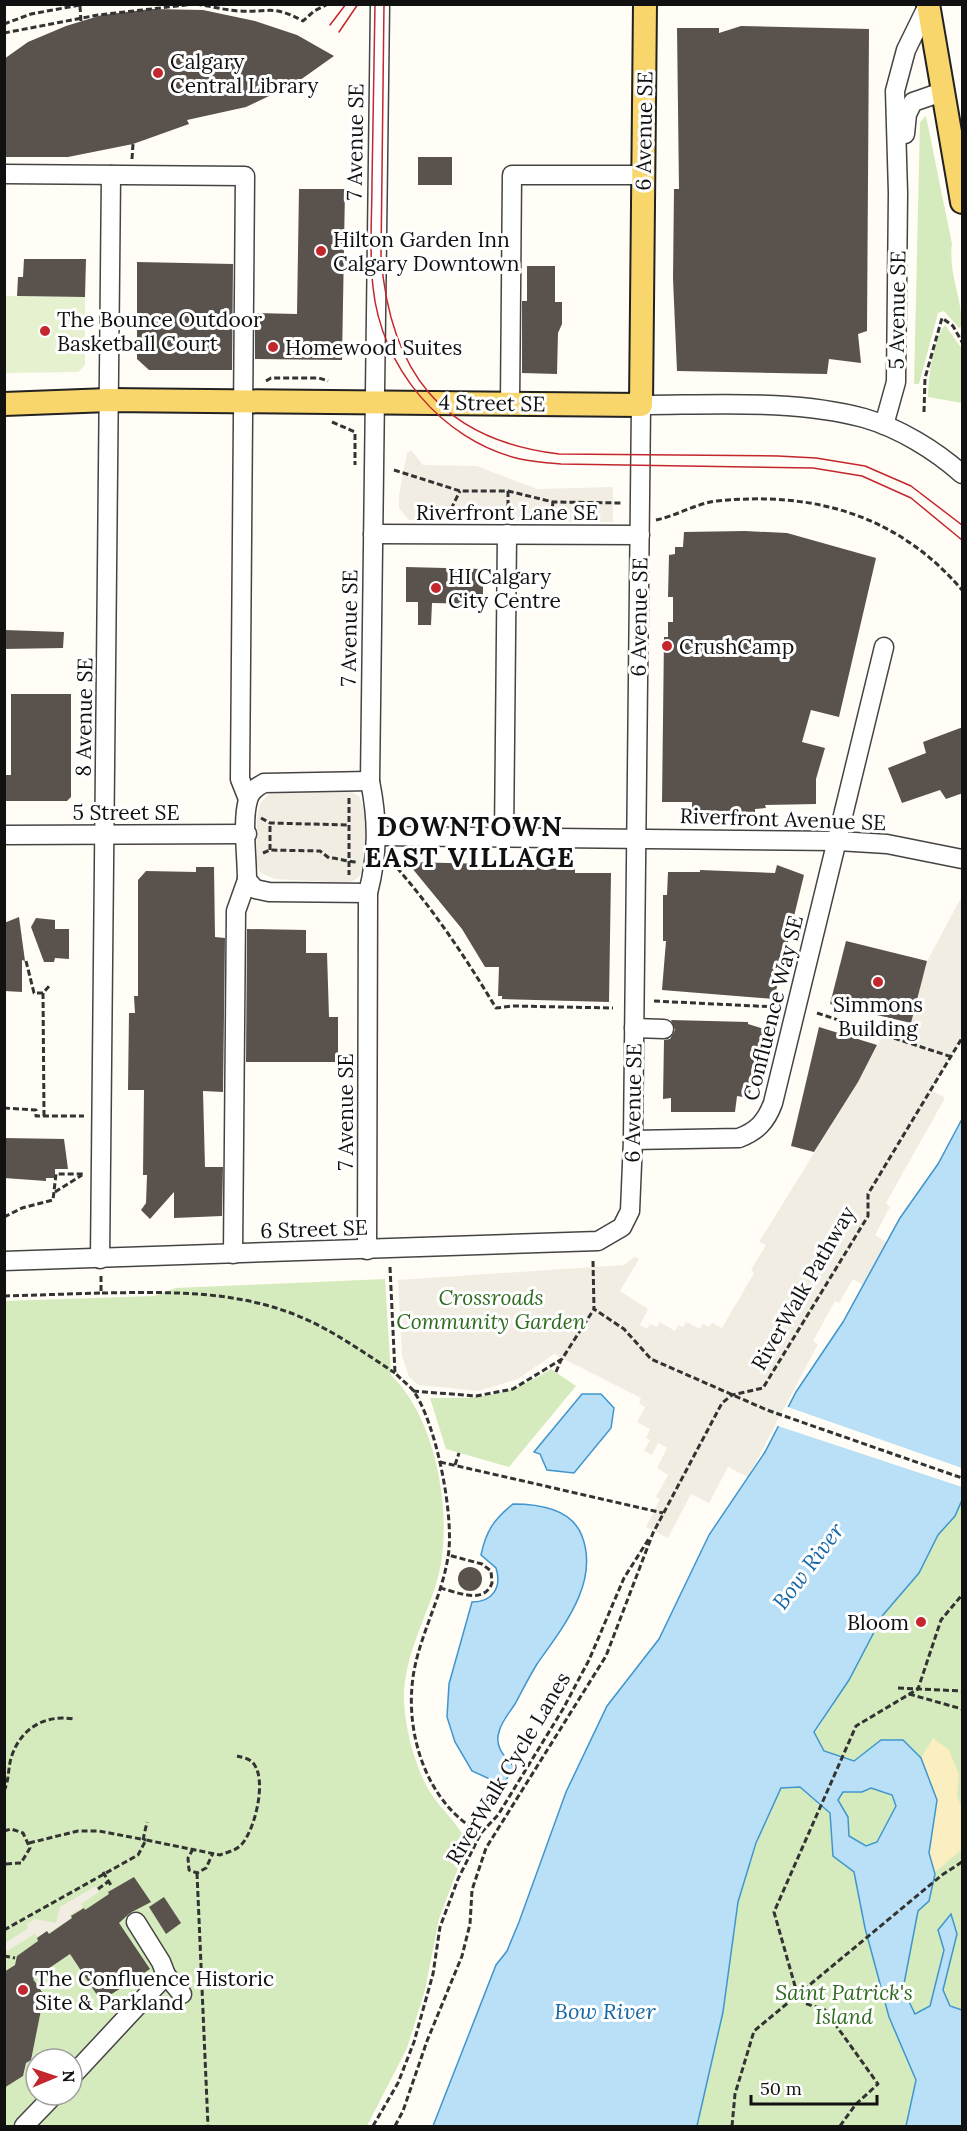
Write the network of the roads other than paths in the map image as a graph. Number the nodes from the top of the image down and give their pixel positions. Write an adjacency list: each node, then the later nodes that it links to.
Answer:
1 (380, 4): 12 (street, 7 Avenue SE)
2 (645, 4): 7 (main road, 6 Avenue SE)
3 (928, 4): 4 (main road, 5 Avenue SE); 8 (street, 5 Avenue SE)
4 (942, 92): 8 (street, 5 Avenue SE); 9 (main road, 5 Avenue SE)
5 (4, 174): 6 (street)
6 (111, 175): 10 (street, 8 Avenue SE); 11 (street)
7 (643, 175): 13 (street); 15 (main road, 6 Avenue SE)
8 (898, 193): 16 (street, 5 Avenue SE)
9 (963, 202)
10 (109, 400): 11 (main road, 4 Street SE); 14 (main road, 4 Street SE); 26 (street, 8 Avenue SE)
11 (244, 400): 12 (main road, 4 Street SE); 23 (street)
12 (374, 401): 13 (main road, 4 Street SE); 19 (street, 7 Avenue SE)
13 (510, 403): 15 (main road, 4 Street SE)
14 (4, 404)
15 (641, 405): 16 (street, 4 Street SE); 20 (street, 6 Avenue SE)
16 (885, 425): 17 (street, 4 Street SE)
17 (960, 467)
18 (508, 526): 19 (street, Riverfront Lane SE); 20 (street, Riverfront Lane SE); 29 (street)
19 (374, 534): 22 (street, 7 Avenue SE)
20 (640, 535): 28 (street, 6 Avenue SE)
21 (884, 647): 30 (street, Confluence Way SE)
22 (370, 781): 23 (street); 27 (street, 7 Avenue SE)
23 (248, 799): 24 (street)
24 (247, 834): 26 (street, 5 Street SE); 32 (street)
25 (4, 835): 26 (street, 5 Street SE)
26 (105, 836): 40 (street, 8 Avenue SE)
27 (377, 836): 29 (street); 33 (street, 7 Avenue SE)
28 (636, 838): 29 (street); 30 (street, Riverfront Avenue SE); 34 (street, 6 Avenue SE)
29 (504, 839)
30 (838, 841): 31 (street, Riverfront Avenue SE); 36 (street, Confluence Way SE)
31 (963, 859)
32 (247, 880): 33 (street); 39 (street)
33 (368, 893): 38 (street, 7 Avenue SE)
34 (634, 1028): 35 (street); 36 (street, 6 Avenue SE)
35 (664, 1029)
36 (633, 1140): 37 (street, 6 Avenue SE)
37 (622, 1227): 38 (street, 6 Street SE)
38 (367, 1250): 39 (street, 6 Street SE)
39 (234, 1254): 40 (street, 6 Street SE)
40 (100, 1259): 41 (street, 6 Street SE)
41 (4, 1261)
42 (136, 1922): 43 (street)
43 (166, 1975): 44 (street); 45 (street)
44 (182, 1994)
45 (84, 2063)
46 (43, 2107): 47 (street)
47 (24, 2127)

